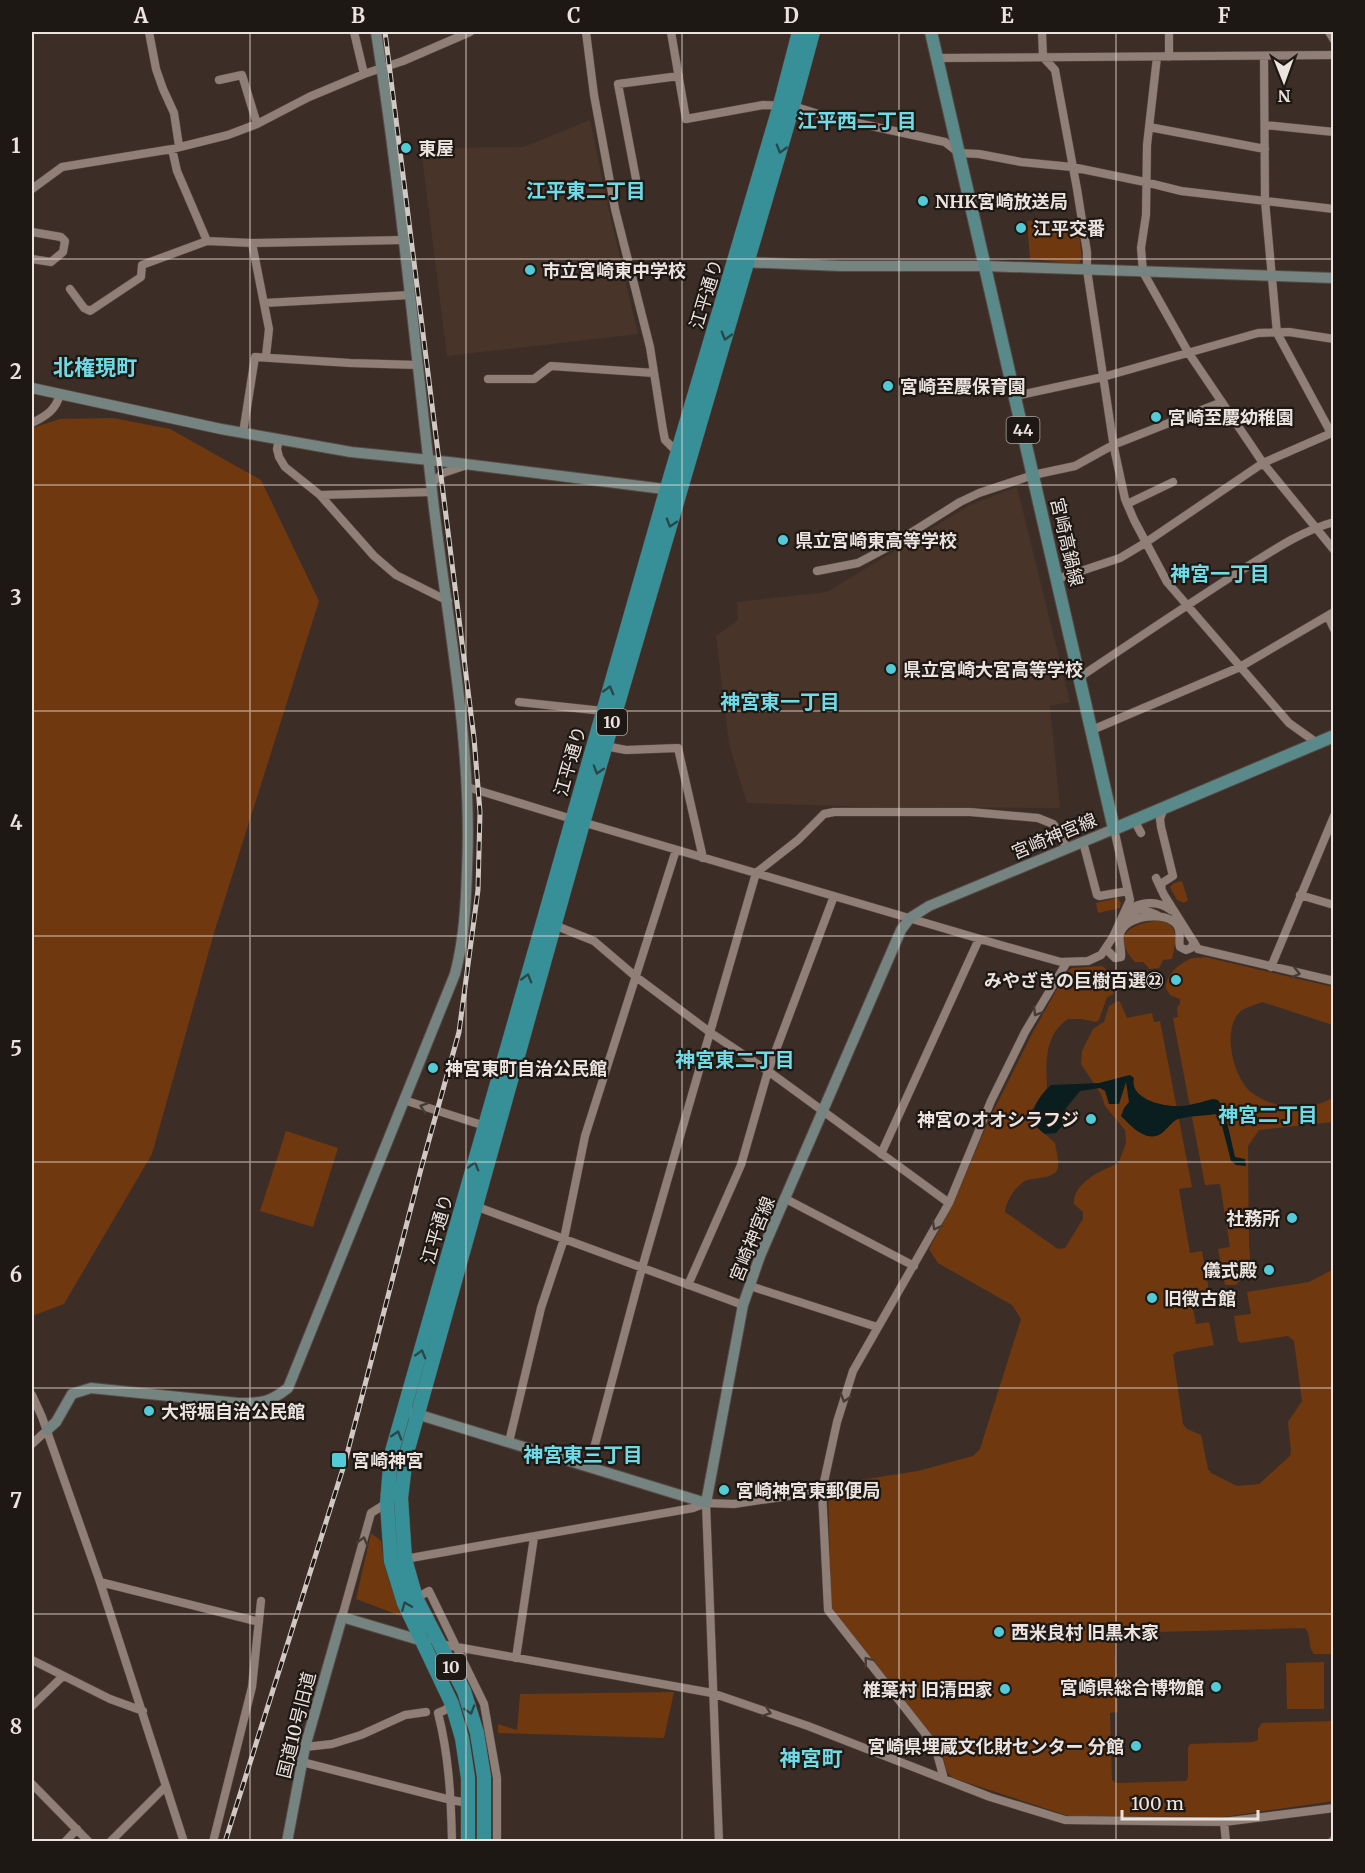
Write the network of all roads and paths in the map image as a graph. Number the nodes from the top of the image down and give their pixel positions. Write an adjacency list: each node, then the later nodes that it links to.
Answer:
1 (148, 32): 30 (street)
2 (354, 32): 22 (street)
3 (376, 32): 21 (street)
4 (470, 32): 13 (street)
5 (586, 32): 58 (street)
6 (671, 32): 23 (street)
7 (799, 32): 25 (highway, 江平通り / 10)
8 (813, 32): 25 (highway, 江平通り / 10)
9 (931, 32): 20 (main road, 宮崎高鍋線 / 44)
10 (1042, 32): 17 (street)
11 (1169, 32): 19 (street)
12 (1329, 32): 14 (street)
13 (458, 34): 21 (street)
14 (1334, 39)
15 (1334, 55): 16 (street)
16 (1264, 56): 19 (street); 27 (street)
17 (1042, 57): 18 (street); 20 (street); 33 (street)
18 (1157, 57): 19 (street); 28 (street)
19 (1169, 57)
20 (937, 58): 32 (main road, 宮崎高鍋線 / 44)
21 (382, 68): 22 (street); 40 (street)
22 (364, 74): 26 (street)
23 (679, 76): 25 (street); 34 (street)
24 (219, 80): 26 (street)
25 (787, 106): 32 (street); 44 (highway, 江平通り / 10)
26 (257, 124): 30 (street)
27 (1265, 125): 29 (street); 31 (street)
28 (1149, 127): 31 (street); 35 (street)
29 (1334, 132)
30 (176, 148): 36 (street); 41 (street)
31 (1265, 149): 37 (street)
32 (959, 153): 33 (street); 45 (main road, 宮崎高鍋線 / 44)
33 (1072, 168): 35 (street); 46 (street)
34 (636, 179)
35 (1145, 182): 37 (street); 47 (street)
36 (32, 189)
37 (1265, 201): 38 (street); 48 (street)
38 (1334, 209)
39 (32, 232): 43 (street)
40 (404, 240): 42 (street); 51 (street)
41 (207, 241): 42 (street); 50 (street)
42 (252, 243): 52 (street)
43 (32, 259)
44 (741, 262): 45 (street); 70 (highway, 江平通り / 10); 78 (highway, 江平通り / 10, one-way to 78)
45 (985, 266): 46 (street); 63 (main road, 宮崎高鍋線 / 44)
46 (1087, 270): 47 (street); 59 (street)
47 (1143, 272): 48 (street); 55 (street)
48 (1271, 278): 49 (street); 53 (street)
49 (1334, 278)
50 (70, 289)
51 (410, 295): 52 (street); 57 (street)
52 (264, 303): 56 (street)
53 (1277, 333): 54 (street); 55 (street); 66 (street)
54 (1334, 339)
55 (1188, 352): 59 (street); 64 (street)
56 (266, 356): 57 (street); 67 (street)
57 (418, 365): 71 (street)
58 (654, 373): 60 (street); 70 (street)
59 (1103, 377): 63 (street); 69 (street)
60 (488, 379)
61 (32, 388): 62 (street)
62 (60, 393): 65 (street); 67 (street)
63 (1015, 396): 74 (main road, 宮崎高鍋線 / 44)
64 (1222, 402): 69 (street); 72 (street)
65 (32, 423)
66 (1332, 432): 72 (street)
67 (243, 433): 68 (street)
68 (279, 439): 71 (street); 79 (street)
69 (1113, 445): 74 (street); 80 (street)
70 (678, 453): 77 (highway, 江平通り / 10)
71 (429, 460): 73 (street); 76 (street)
72 (1263, 463): 82 (street); 83 (street)
73 (471, 465): 76 (street); 77 (street)
74 (1034, 475): 85 (street); 86 (main road, 宮崎高鍋線 / 44)
75 (1173, 482): 80 (street)
76 (432, 488): 79 (street); 87 (street)
77 (667, 488): 78 (street); 94 (highway, 江平通り / 10, one-way to 77)
78 (680, 493): 98 (highway, 江平通り / 10, one-way to 98)
79 (320, 495): 87 (street)
80 (1127, 504): 83 (street)
81 (1334, 522): 82 (street)
82 (1314, 527): 84 (street); 88 (street)
83 (1145, 543): 86 (street); 88 (street)
84 (1334, 550)
85 (817, 570)
86 (1057, 579): 92 (main road, 宮崎高鍋線 / 44)
87 (448, 601): 99 (street)
88 (1186, 605): 91 (street); 92 (street)
89 (1331, 614): 90 (street); 91 (street)
90 (1334, 629)
91 (1240, 667): 95 (street); 97 (street)
92 (1080, 677): 95 (main road, 宮崎高鍋線 / 44)
93 (519, 702): 94 (street)
94 (603, 711): 103 (highway, 江平通り / 10)
95 (1092, 730): 104 (main road, 宮崎高鍋線 / 44)
96 (1334, 735): 97 (main road)
97 (1317, 743): 100 (main road)
98 (605, 746): 103 (highway, 江平通り / 10, one-way to 103); 109 (street)
99 (467, 787): 103 (street); 130 (street)
100 (1164, 807): 102 (main road); 112 (street)
101 (1334, 816): 114 (street)
102 (1134, 820): 104 (main road); 105 (street)
103 (577, 821): 108 (street); 120 (highway, 江平通り / 10); 132 (highway, 江平通り / 10, one-way to 103)
104 (1114, 829): 106 (street, 宮崎神宮線); 113 (street)
105 (1141, 833)
106 (1083, 842): 107 (street, 宮崎神宮線); 113 (street)
107 (1067, 849): 110 (street); 119 (street, 宮崎神宮線)
108 (676, 850): 109 (street); 126 (street)
109 (703, 858): 110 (street)
110 (756, 873): 115 (street); 128 (street)
111 (1156, 878): 112 (street)
112 (1161, 889): 118 (street)
113 (1128, 891): 117 (street)
114 (1300, 895): 116 (street); 125 (street)
115 (834, 896): 119 (street); 129 (street)
116 (1334, 905)
117 (1125, 911): 118 (street); 123 (street)
118 (1174, 911): 122 (street)
119 (910, 918): 121 (street); 131 (street, 宮崎神宮線)
120 (554, 925): 126 (street); 132 (highway, 江平通り / 10)
121 (979, 939): 124 (street); 133 (street)
122 (1194, 942): 123 (street); 125 (street)
123 (1104, 952): 124 (street)
124 (1067, 962): 135 (street, one-way to 135)
125 (1271, 967): 127 (street, one-way to 127)
126 (635, 976): 128 (street); 137 (street)
127 (1334, 981)
128 (711, 1033): 129 (street); 139 (street)
129 (768, 1071): 131 (street); 140 (street)
130 (404, 1100): 132 (street, one-way to 130); 146 (street)
131 (824, 1112): 133 (street); 134 (street, 宮崎神宮線)
132 (491, 1128): 136 (highway, 江平通り / 10); 145 (highway, 江平通り / 10, one-way to 132)
133 (881, 1154): 135 (street)
134 (786, 1198): 138 (street); 141 (street, 宮崎神宮線)
135 (949, 1203): 138 (street, one-way to 138)
136 (475, 1206): 137 (street); 145 (highway, 江平通り / 10)
137 (564, 1239): 139 (street); 147 (street)
138 (914, 1266): 143 (street)
139 (642, 1268): 140 (street); 149 (street)
140 (688, 1285): 142 (street)
141 (750, 1286): 142 (street, 宮崎神宮線); 143 (street)
142 (744, 1305): 152 (street, 宮崎神宮線)
143 (877, 1327): 150 (street, one-way to 150)
144 (32, 1395): 146 (street)
145 (411, 1412): 147 (street); 151 (highway, 江平通り / 10, one-way to 145); 154 (highway, 江平通り / 10)
146 (47, 1430): 148 (street); 155 (street)
147 (509, 1442): 149 (street)
148 (32, 1444)
149 (589, 1467): 152 (street)
150 (822, 1491): 152 (street); 173 (street, one-way to 150)
151 (387, 1503): 158 (street, one-way to 151); 160 (highway, 10, one-way to 151)
152 (706, 1503): 153 (street); 166 (street)
153 (534, 1537): 154 (street); 163 (street)
154 (405, 1559): 156 (highway, 10)
155 (100, 1582): 159 (street); 169 (street)
156 (416, 1598): 161 (highway, 10); 162 (street)
157 (261, 1601): 159 (street)
158 (342, 1617): 160 (street); 171 (street, 国道10号旧道)
159 (258, 1622): 185 (street)
160 (421, 1641): 161 (street); 167 (highway, 10)
161 (438, 1644): 162 (street); 189 (highway, 10, one-way to 189)
162 (457, 1647): 163 (street); 190 (street)
163 (516, 1658): 166 (street)
164 (32, 1660): 165 (street)
165 (63, 1676): 168 (street); 169 (street)
166 (712, 1693): 173 (street, one-way to 173); 191 (street)
167 (452, 1704): 176 (street); 177 (highway, 10)
168 (32, 1706)
169 (143, 1711): 175 (street)
170 (426, 1712): 171 (street)
171 (305, 1747): 172 (street, 国道10号旧道)
172 (302, 1762): 176 (street); 186 (street, 国道10号旧道)
173 (944, 1779): 179 (street)
174 (32, 1784): 180 (street)
175 (166, 1786): 183 (street); 184 (street)
176 (451, 1800): 177 (street); 187 (street)
177 (469, 1803): 188 (highway, 10)
178 (1334, 1808): 179 (street)
179 (1224, 1822): 192 (street)
180 (77, 1829): 181 (street); 182 (street)
181 (64, 1842)
182 (89, 1842)
183 (110, 1842)
184 (184, 1842)
185 (213, 1842)
186 (287, 1842)
187 (452, 1842)
188 (468, 1842)
189 (484, 1842)
190 (498, 1842)
191 (719, 1842)
192 (1226, 1842)

